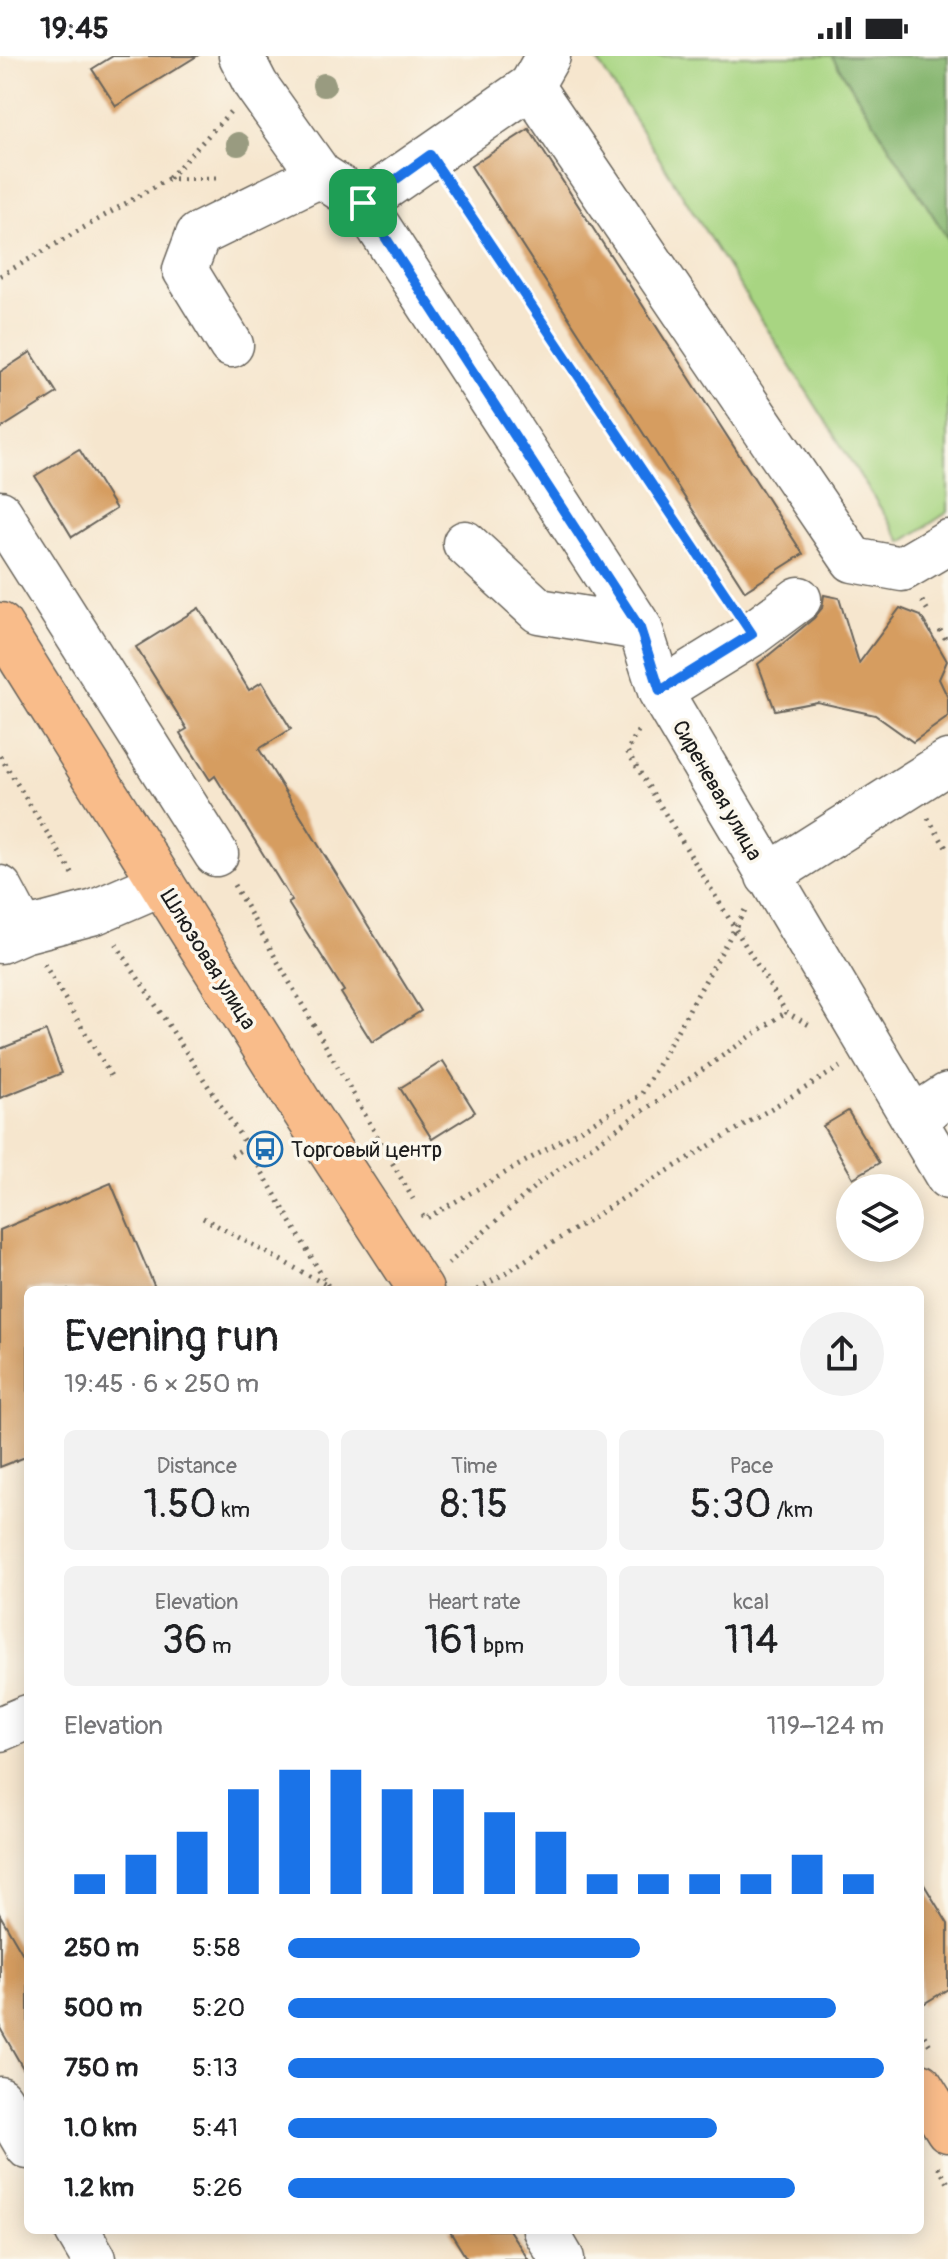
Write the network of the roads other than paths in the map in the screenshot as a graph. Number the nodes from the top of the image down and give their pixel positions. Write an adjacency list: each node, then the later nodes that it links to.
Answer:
1 (248, 70): 3 (street, Сиреневая улица)
2 (539, 71): 4 (street); 9 (street)
3 (320, 175): 4 (street, Сиреневая улица); 5 (street)
4 (363, 203): 11 (street, Сиреневая улица)
5 (231, 345)
6 (0, 513): 14 (street)
7 (948, 542): 9 (street)
8 (465, 543): 11 (street)
9 (853, 560): 12 (street)
10 (0, 625): 16 (main road, Шлюзовая улица)
11 (640, 628): 12 (street, Сиреневая улица)
12 (660, 691): 15 (street, Сиреневая улица)
13 (948, 762): 15 (street)
14 (216, 854)
15 (768, 876): 19 (street, Сиреневая улица)
16 (162, 883): 18 (street); 21 (main road, Шлюзовая улица)
17 (0, 888): 18 (street)
18 (12, 936)
19 (931, 1107): 20 (street, Сиреневая улица)
20 (948, 1177)
21 (418, 1286)
22 (24, 1719): 23 (street)
23 (0, 1729)
24 (924, 2091): 26 (main road)
25 (0, 2099): 27 (street)
26 (948, 2130)
27 (24, 2140)
28 (79, 2234): 30 (street)
29 (547, 2234): 31 (street)
30 (94, 2259)
31 (562, 2259)

